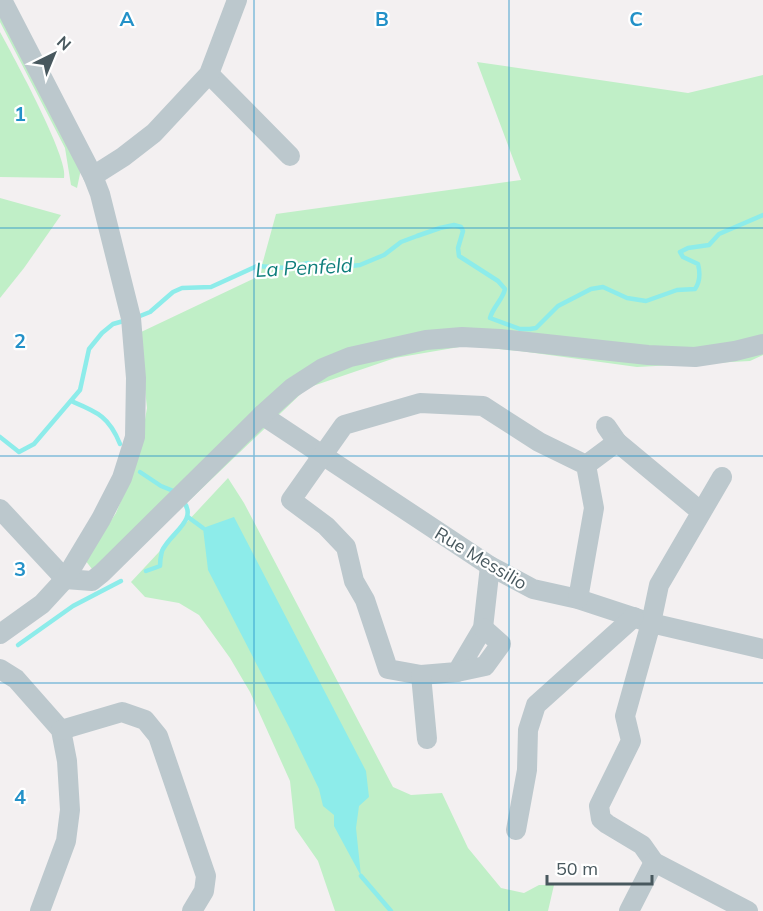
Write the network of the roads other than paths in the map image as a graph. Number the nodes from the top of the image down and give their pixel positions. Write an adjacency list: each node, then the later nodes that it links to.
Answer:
1 (2, 0): 5 (street)
2 (237, 0): 3 (street)
3 (209, 74): 4 (street); 5 (street)
4 (290, 156)
5 (93, 176): 16 (street)
6 (763, 344): 7 (street)
7 (262, 415): 10 (street, Rue Messilio); 16 (street)
8 (606, 426): 9 (street)
9 (618, 442): 11 (street); 13 (street)
10 (322, 456): 11 (street); 15 (street, Rue Messilio); 22 (street)
11 (586, 465): 17 (street)
12 (722, 477): 18 (street)
13 (694, 506)
14 (0, 509): 16 (street)
15 (490, 567): 17 (street, Rue Messilio); 22 (street)
16 (65, 579): 19 (street)
17 (578, 599): 18 (street, Rue Messilio)
18 (642, 620): 20 (street, Rue Messilio); 25 (street); 26 (street)
19 (0, 634)
20 (763, 649)
21 (0, 669): 23 (street)
22 (421, 675): 24 (street)
23 (61, 730): 27 (street); 28 (street)
24 (427, 739)
25 (516, 830)
26 (654, 862): 29 (street); 30 (street)
27 (42, 910)
28 (192, 911)
29 (629, 911)
30 (748, 911)

